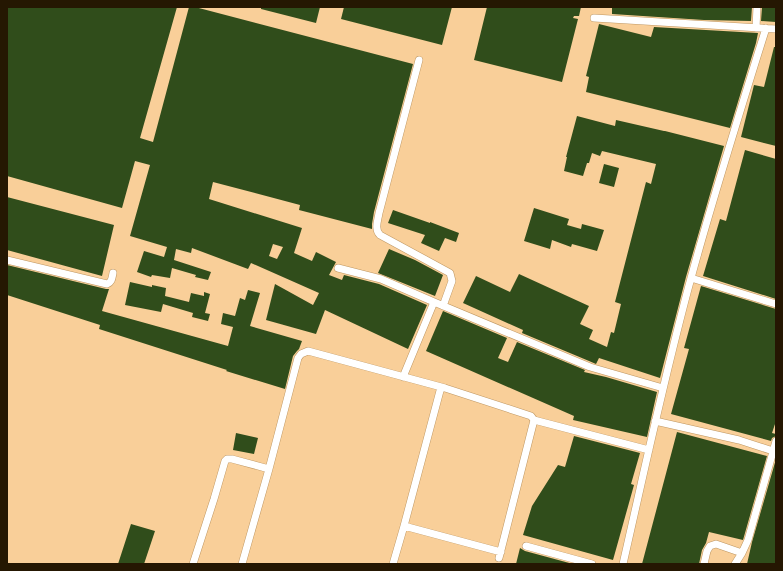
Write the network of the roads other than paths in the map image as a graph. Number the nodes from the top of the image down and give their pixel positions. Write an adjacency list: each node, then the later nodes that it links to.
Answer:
1 (757, 7): 3 (lane)
2 (594, 18): 3 (lane)
3 (756, 28): 4 (lane)
4 (766, 28): 5 (lane); 10 (lane)
5 (776, 29)
6 (419, 60): 13 (lane)
7 (7, 260): 9 (lane)
8 (338, 268): 11 (lane)
9 (113, 273)
10 (691, 278): 12 (lane); 16 (lane)
11 (434, 302): 13 (lane); 14 (lane)
12 (776, 304)
13 (443, 306): 16 (lane)
14 (403, 377): 15 (lane); 22 (lane)
15 (441, 387): 17 (lane); 23 (lane)
16 (663, 388): 18 (lane)
17 (534, 420): 20 (lane); 23 (lane)
18 (655, 421): 20 (lane); 21 (lane)
19 (776, 441): 21 (lane)
20 (649, 450): 31 (lane)
21 (774, 451): 25 (lane)
22 (269, 469): 27 (lane); 28 (lane)
23 (404, 526): 29 (lane)
24 (526, 546): 30 (lane)
25 (742, 553): 26 (lane); 32 (lane)
26 (736, 563)
27 (193, 564)
28 (242, 564)
29 (393, 564)
30 (592, 564)
31 (623, 564)
32 (704, 564)

